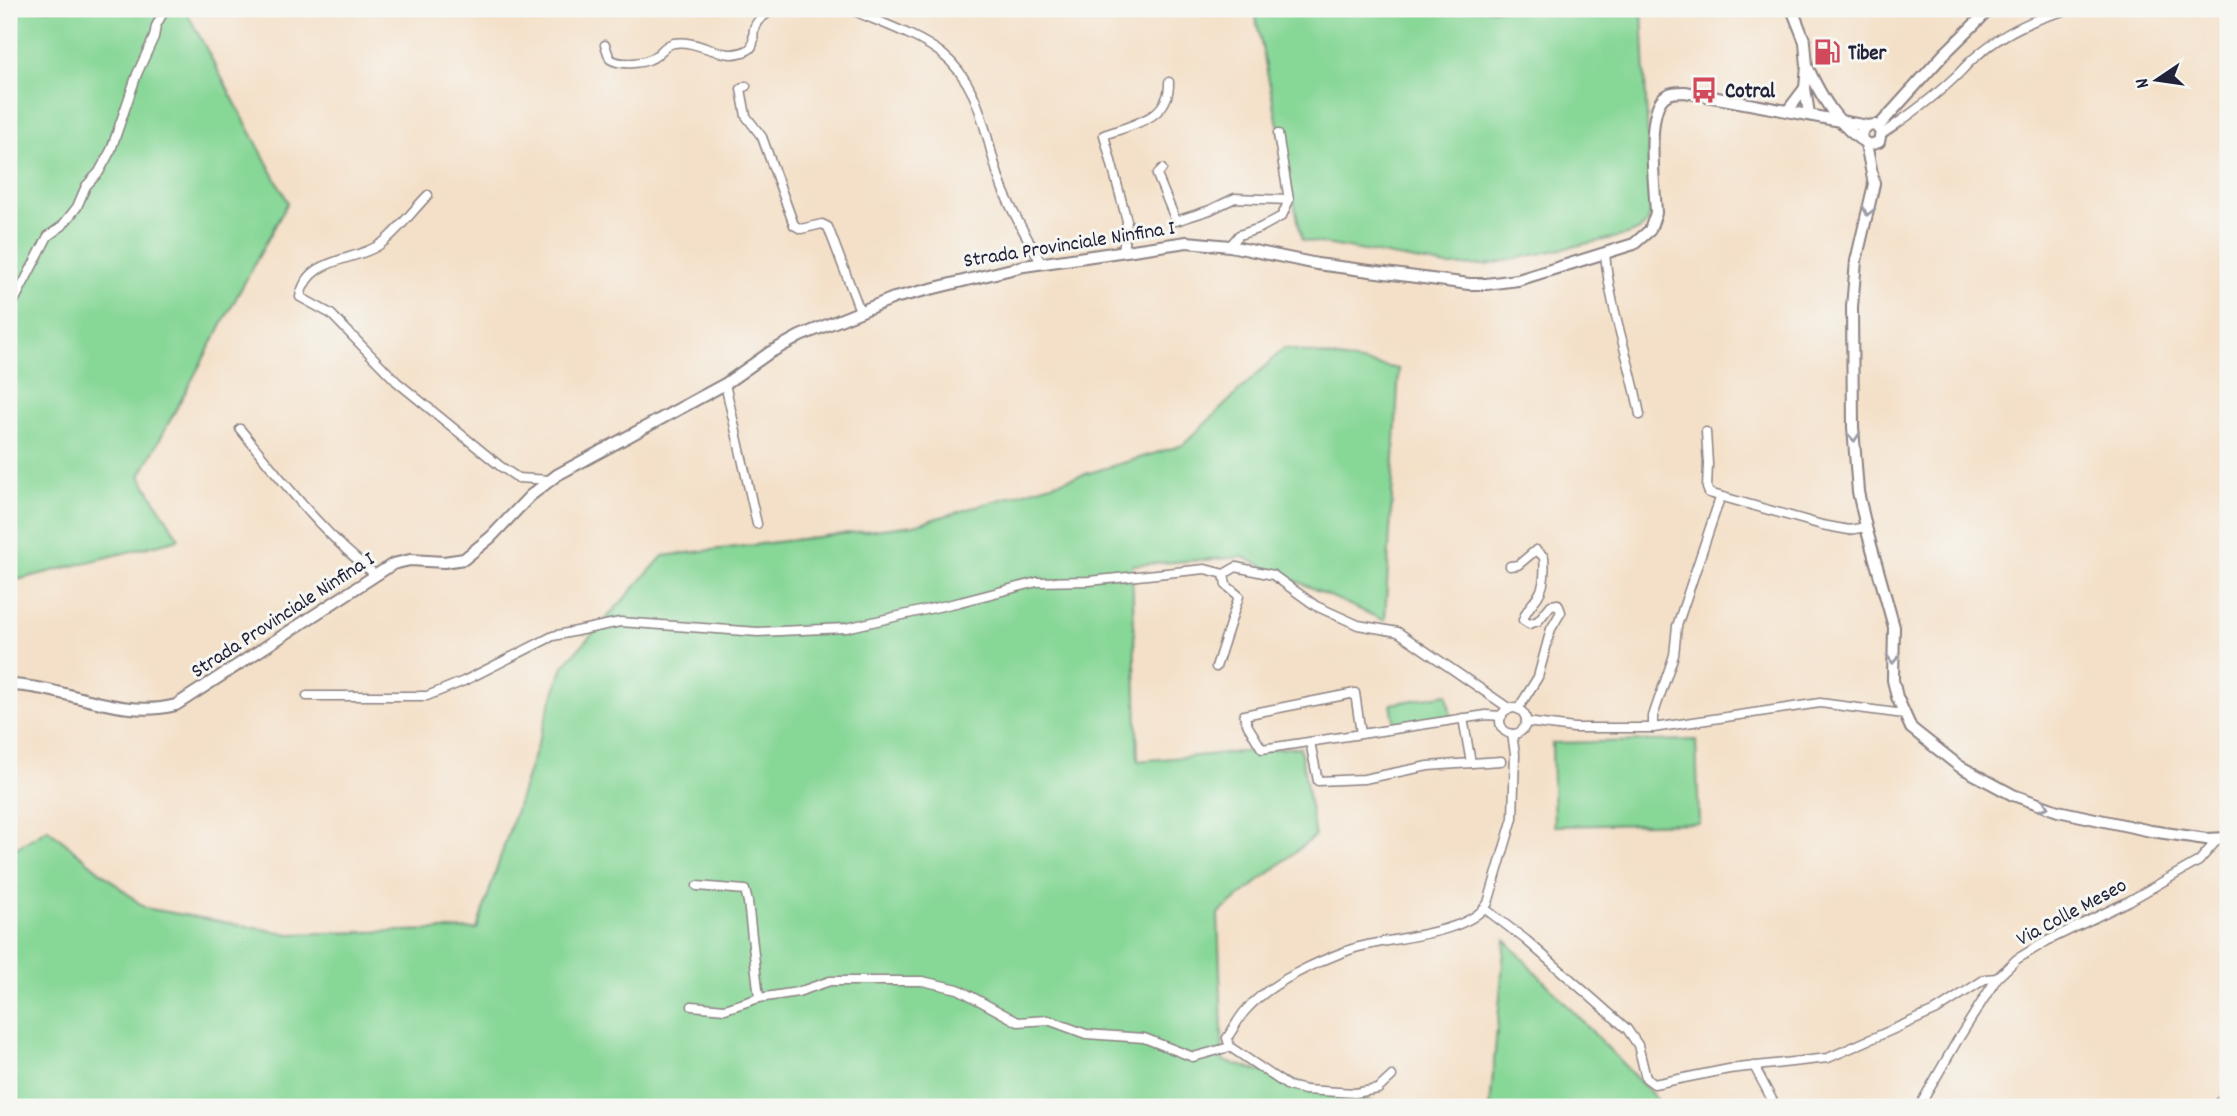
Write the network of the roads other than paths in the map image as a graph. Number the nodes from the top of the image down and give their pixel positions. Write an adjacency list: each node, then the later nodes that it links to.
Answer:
1 (165, 9): 29 (street)
2 (208, 9): 3 (street)
3 (223, 9)
4 (775, 9): 9 (street)
5 (850, 9): 28 (street)
6 (1792, 9): 10 (main road)
7 (1990, 9): 18 (main road)
8 (2073, 9): 18 (street)
9 (605, 45)
10 (1807, 66): 13 (main road); 14 (main road)
11 (1169, 82): 26 (street)
12 (746, 86): 30 (street)
13 (1805, 88): 15 (main road); 16 (main road)
14 (1817, 89): 16 (main road); 17 (main road)
15 (1788, 109): 16 (main road, Strada Provinciale Ninfina I); 27 (main road, Strada Provinciale Ninfina I)
16 (1809, 114): 17 (main road, Strada Provinciale Ninfina I)
17 (1840, 122): 18 (main road, Strada Provinciale Ninfina I); 20 (main road)
18 (1877, 132): 20 (main road); 20 (main road); 22 (main road)
19 (1278, 134): 24 (street)
20 (1864, 142): 22 (main road)
21 (1162, 169): 24 (street)
22 (1874, 184): 38 (main road, one-way to 38)
23 (428, 195): 35 (street)
24 (1289, 200): 25 (street)
25 (1230, 246): 26 (main road, Strada Provinciale Ninfina I); 27 (main road, Strada Provinciale Ninfina I)
26 (1123, 251): 28 (main road, Strada Provinciale Ninfina I)
27 (1605, 253): 32 (street)
28 (1041, 263): 30 (main road, Strada Provinciale Ninfina I)
29 (9, 311)
30 (860, 311): 31 (main road, Strada Provinciale Ninfina I)
31 (725, 384): 35 (main road, Strada Provinciale Ninfina I); 37 (street)
32 (1640, 415)
33 (240, 429): 41 (street)
34 (1706, 432): 36 (street)
35 (550, 481): 41 (main road, Strada Provinciale Ninfina I)
36 (1720, 498): 38 (street); 50 (street)
37 (757, 524)
38 (1866, 527): 46 (main road, one-way to 46)
39 (1510, 566): 45 (street)
40 (1224, 574): 42 (street); 44 (street); 45 (street)
41 (376, 575): 43 (main road, Strada Provinciale Ninfina I)
42 (1216, 667)
43 (9, 685)
44 (307, 696)
45 (1514, 709): 47 (street); 49 (street)
46 (1905, 714): 50 (street); 56 (main road, one-way to 56)
47 (1502, 716): 48 (street); 52 (street)
48 (1463, 718): 51 (street); 55 (street)
49 (1526, 722): 50 (street); 52 (street)
50 (1653, 728)
51 (1361, 734): 53 (street); 53 (street)
52 (1512, 734): 58 (street)
53 (1310, 742): 55 (street)
54 (1501, 761): 55 (street)
55 (1471, 763)
56 (2223, 839): 59 (street, Via Colle Meseo)
57 (697, 886): 60 (street)
58 (1484, 908): 62 (street); 63 (street)
59 (1997, 978): 63 (street); 67 (street, Via Colle Meseo)
60 (760, 998): 61 (street); 62 (street)
61 (692, 1006)
62 (1230, 1047): 64 (street)
63 (1754, 1066): 66 (street)
64 (1392, 1076)
65 (2228, 1094): 68 (street)
66 (1776, 1107)
67 (1919, 1107)
68 (2215, 1107)

